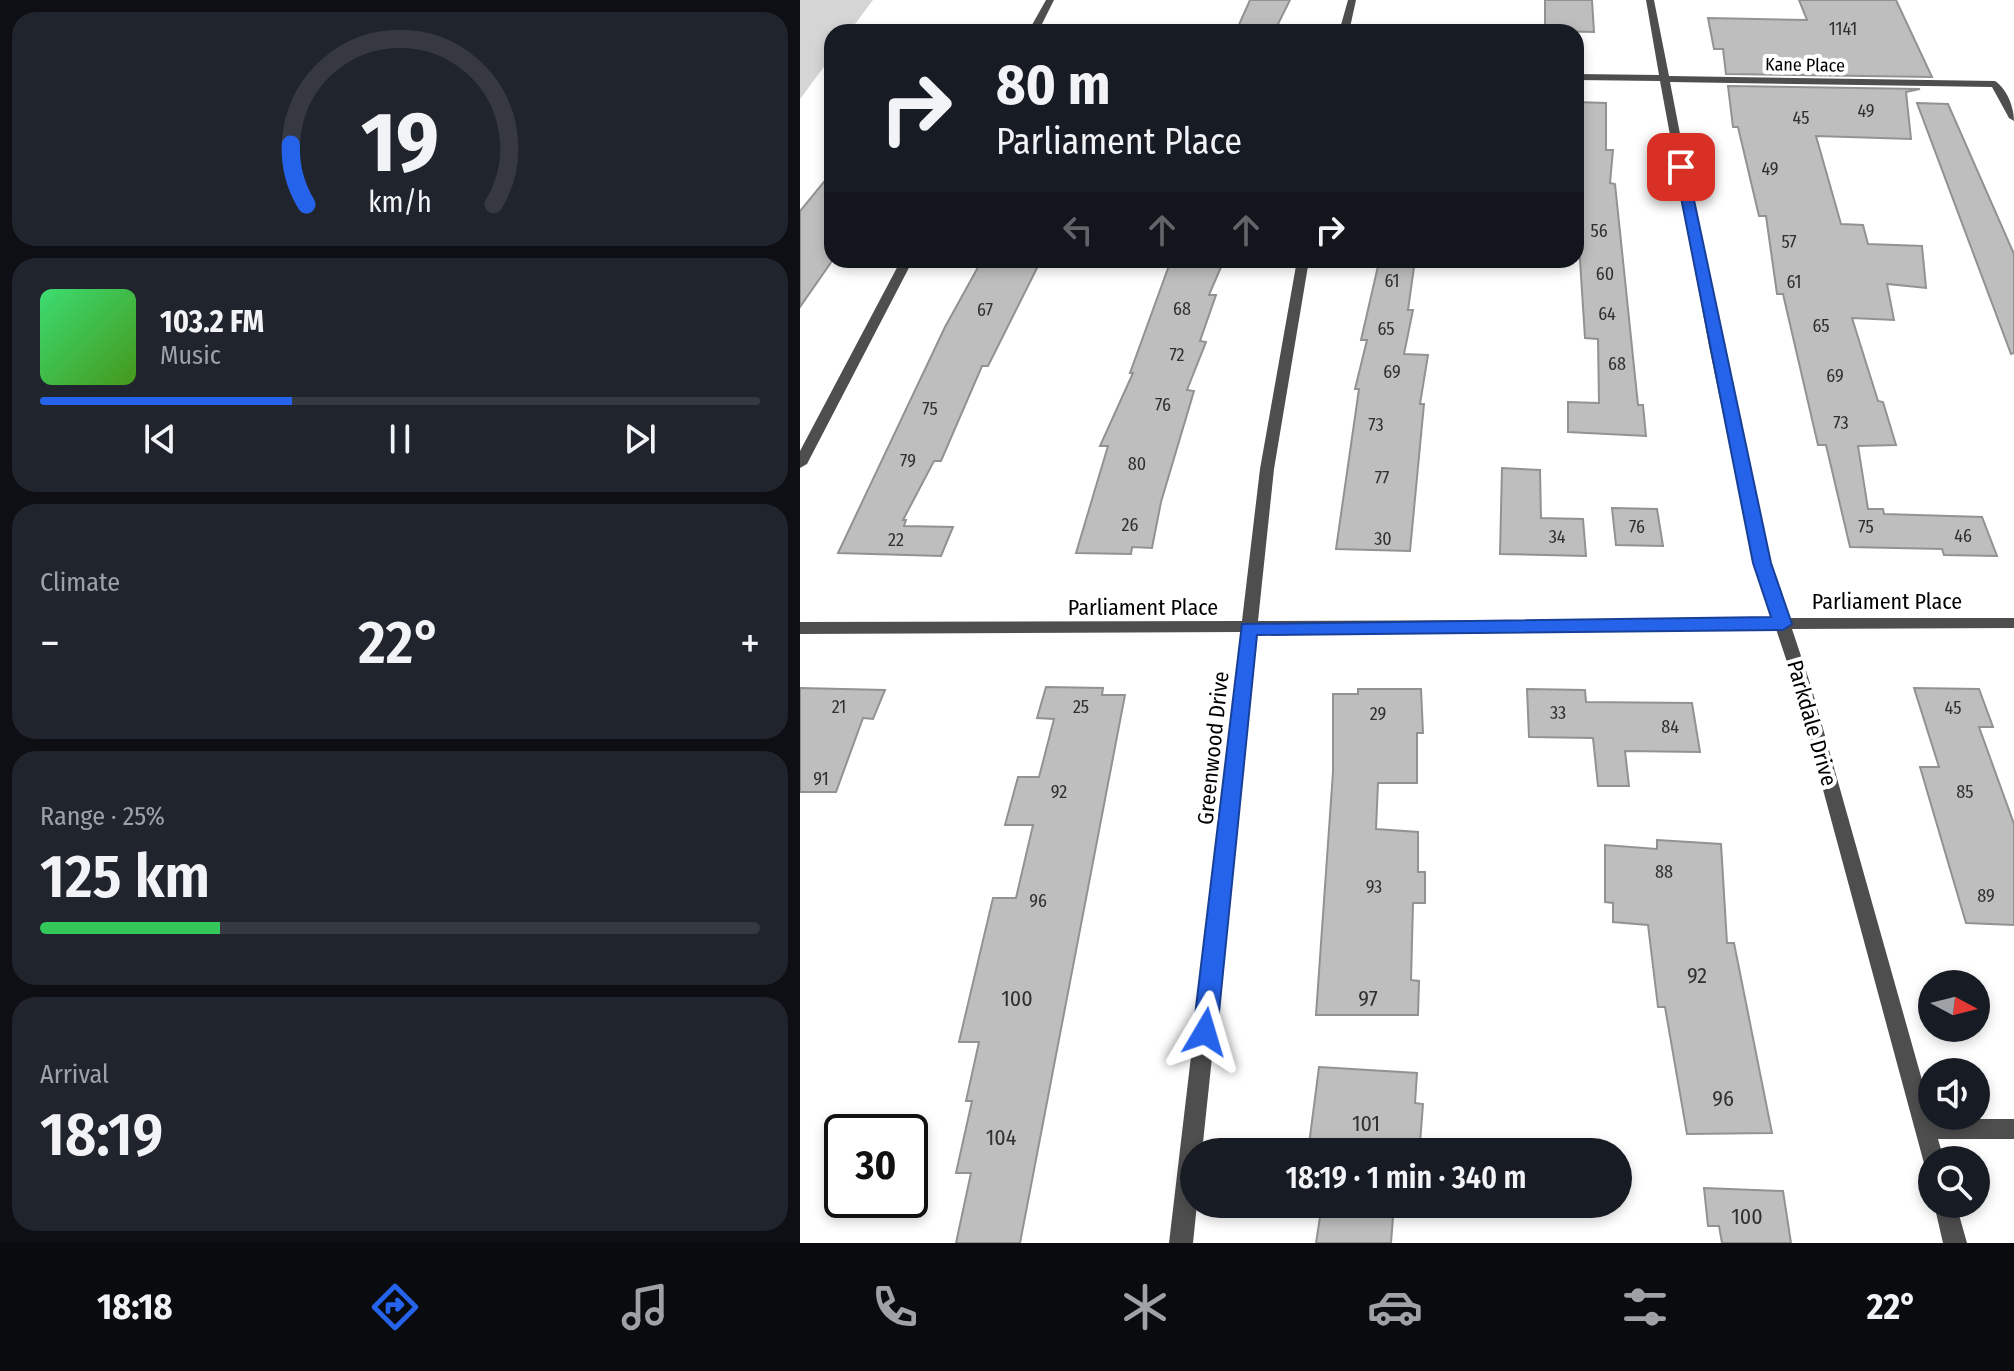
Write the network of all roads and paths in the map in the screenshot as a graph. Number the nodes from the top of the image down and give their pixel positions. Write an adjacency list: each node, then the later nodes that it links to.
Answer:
1 (1050, 0): 4 (street)
2 (1352, 0): 5 (street)
3 (1650, 0): 7 (street, Parkdale Drive)
4 (1037, 24)
5 (1346, 24)
6 (1584, 77): 7 (street, Kane Place)
7 (1664, 78): 8 (street, Kane Place); 13 (street, Parkdale Drive)
8 (2014, 118)
9 (903, 268): 11 (street)
10 (1302, 268): 15 (street, Greenwood Drive)
11 (800, 464)
12 (2014, 623): 13 (street, Parliament Place)
13 (1783, 624): 15 (street, Parliament Place); 16 (street, Parkdale Drive)
14 (800, 628): 15 (street, Parliament Place)
15 (1248, 629): 20 (street, Greenwood Drive)
16 (1918, 1107)
17 (1990, 1129): 18 (street)
18 (2014, 1129)
19 (1949, 1218): 21 (street)
20 (1181, 1243)
21 (1955, 1243)

